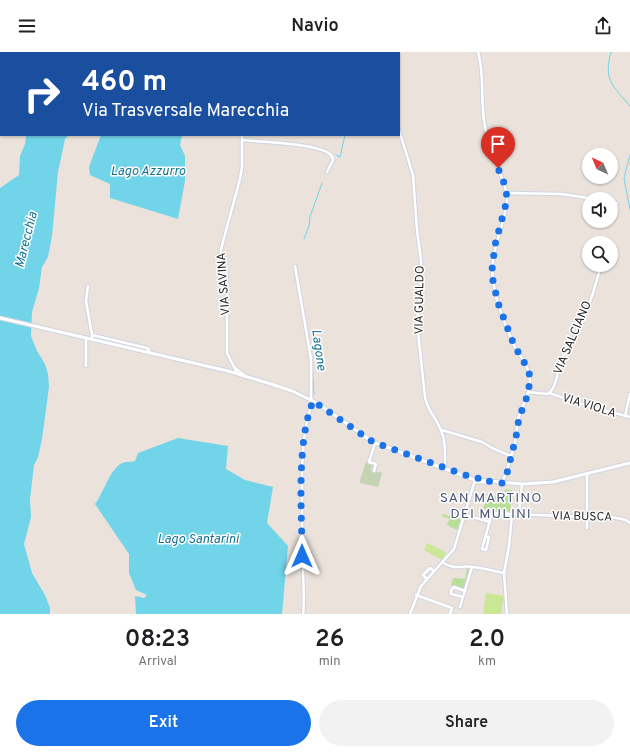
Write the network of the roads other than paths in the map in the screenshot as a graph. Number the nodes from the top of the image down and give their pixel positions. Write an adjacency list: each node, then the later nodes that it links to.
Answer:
1 (478, 52): 6 (street)
2 (400, 133): 26 (street, VIA GUALDO)
3 (242, 136): 4 (street, VIA SAVINA)
4 (242, 140): 5 (street); 16 (street, VIA SAVINA)
5 (327, 172)
6 (507, 193): 7 (street); 20 (street)
7 (582, 197)
8 (295, 266): 23 (street)
9 (599, 272): 21 (street, VIA SALCIANO)
10 (88, 286): 12 (street)
11 (0, 318): 13 (main road)
12 (92, 334): 14 (street); 15 (street)
13 (86, 338): 14 (main road); 17 (street)
14 (92, 339): 15 (main road)
15 (148, 353): 18 (main road)
16 (232, 364): 18 (street, VIA SAVINA); 19 (street)
17 (86, 366)
18 (233, 373): 19 (main road)
19 (246, 376): 23 (main road)
20 (528, 392): 21 (street); 28 (street)
21 (549, 393): 24 (street, VIA VIOLA)
22 (630, 394): 24 (street)
23 (312, 401): 27 (main road); 53 (street)
24 (625, 416): 25 (street, VIA VIOLA)
25 (630, 417)
26 (441, 430): 28 (street); 30 (street, VIA GUALDO)
27 (375, 442): 30 (main road); 31 (street)
28 (511, 456): 34 (street)
29 (630, 463): 32 (main road)
30 (445, 468): 33 (main road)
31 (374, 471)
32 (587, 474): 35 (main road); 39 (street)
33 (477, 480): 34 (main road); 36 (street)
34 (502, 483): 35 (main road)
35 (522, 484): 38 (street)
36 (465, 515): 40 (street); 44 (street)
37 (512, 515): 38 (street, VIA BUSCA); 40 (street, VIA BUSCA); 47 (street)
38 (519, 515): 39 (street, VIA BUSCA)
39 (586, 517): 41 (street, VIA BUSCA); 42 (street)
40 (490, 522): 43 (street)
41 (630, 523)
42 (587, 528)
43 (486, 536): 43 (street)
44 (442, 562): 45 (street); 46 (street)
45 (472, 567): 47 (street); 49 (street)
46 (434, 571): 48 (street); 48 (street)
47 (504, 573): 56 (street)
48 (426, 578): 50 (street)
49 (465, 591): 51 (street); 51 (street)
50 (416, 595): 54 (street); 55 (street)
51 (463, 597): 52 (street)
52 (460, 607)
53 (303, 614)
54 (410, 614)
55 (450, 614)
56 (507, 614)

